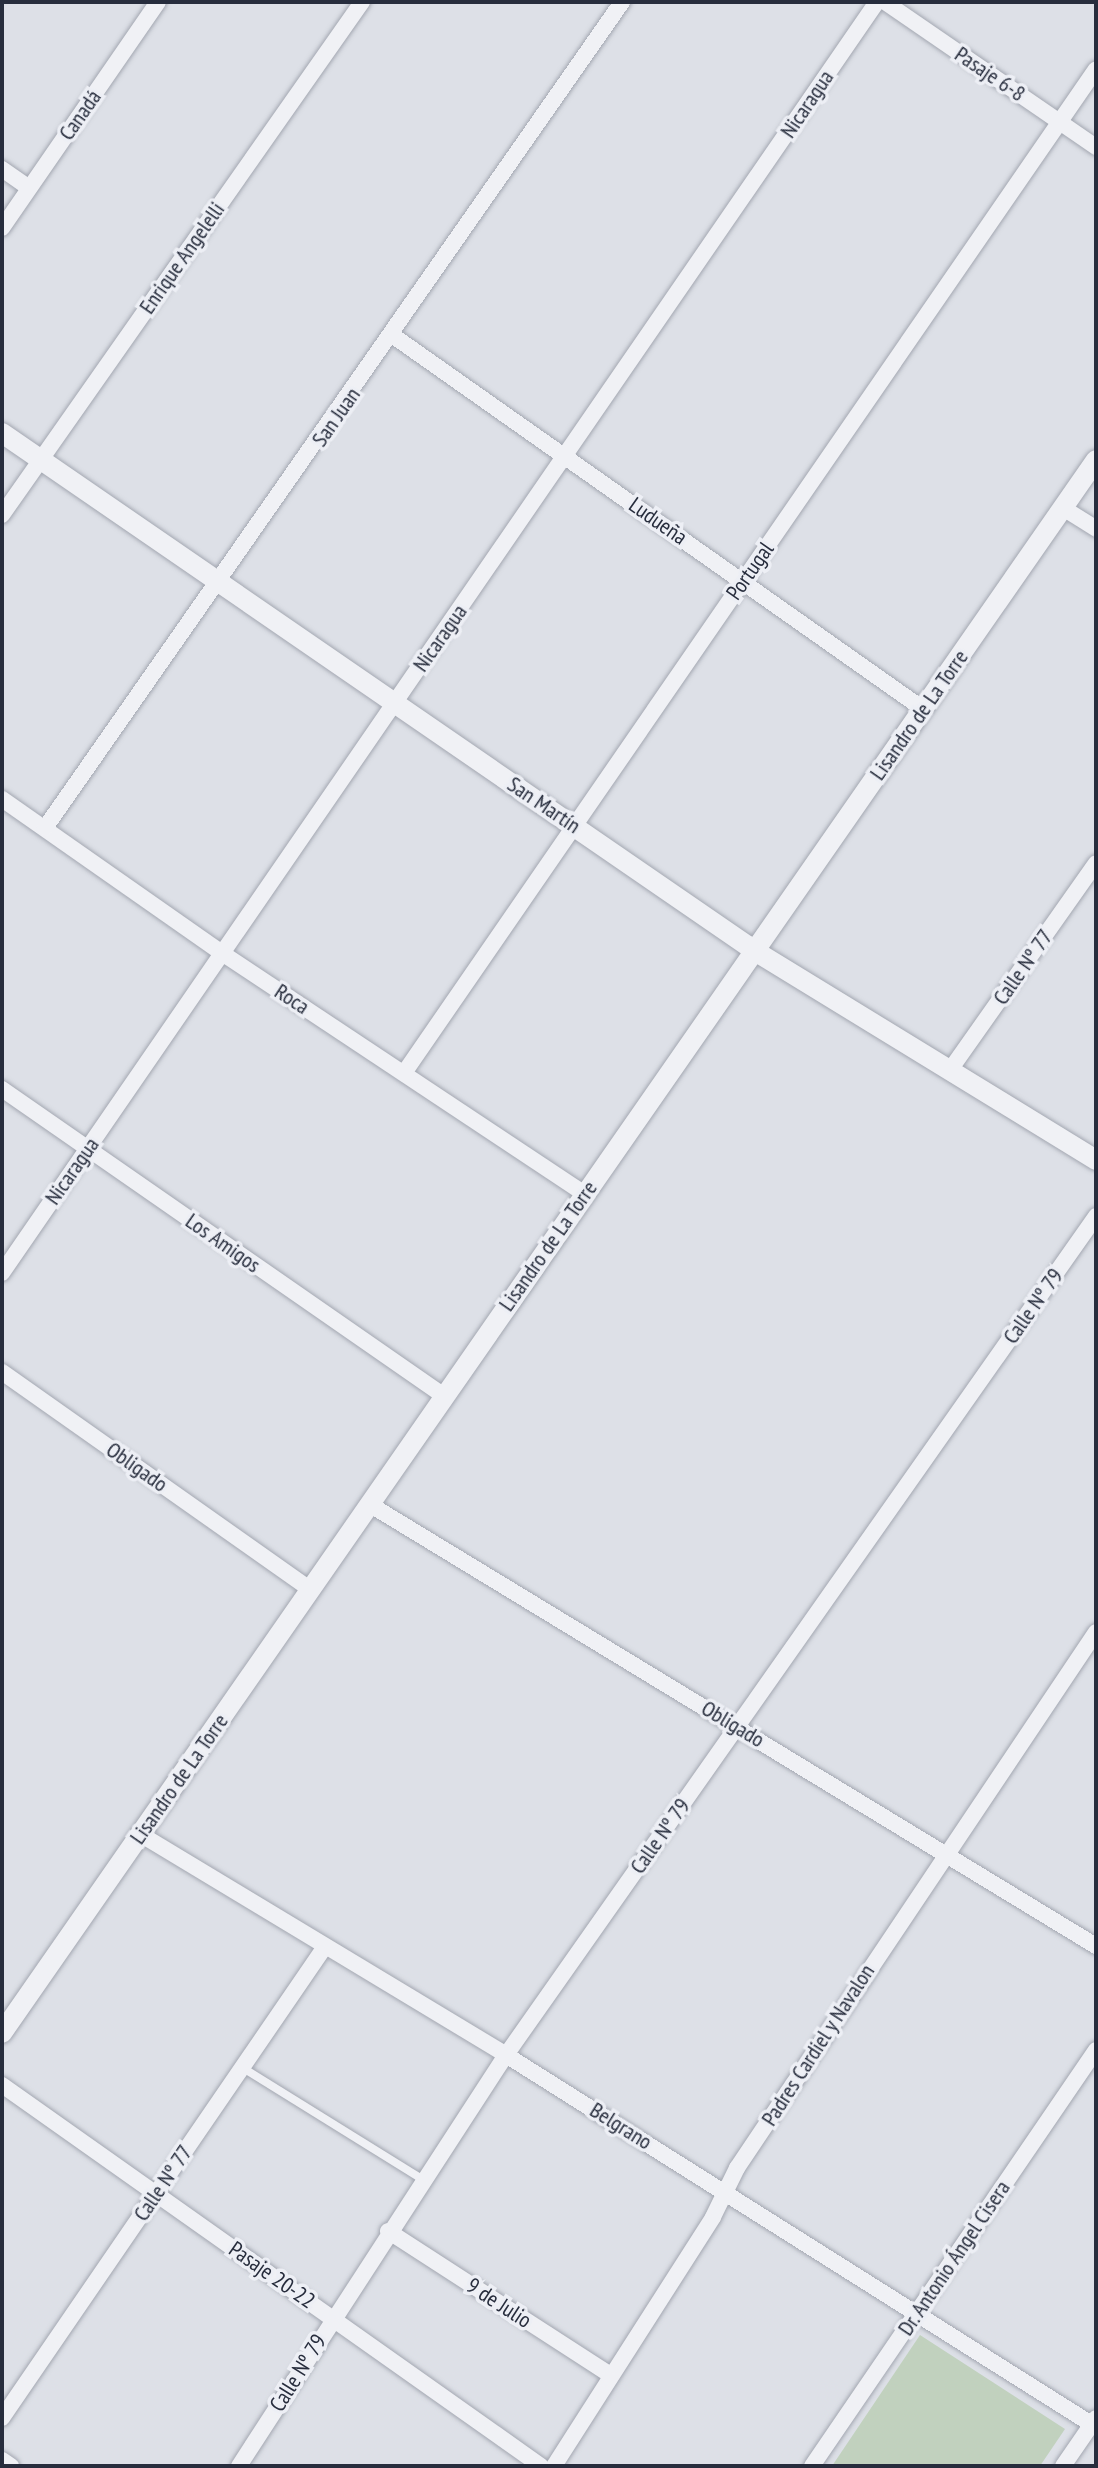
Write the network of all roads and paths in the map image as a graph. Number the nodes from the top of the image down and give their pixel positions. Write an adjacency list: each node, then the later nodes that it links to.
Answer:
1 (362, 2): 16 (street, Enrique Angelelli)
2 (622, 2): 12 (street, San Juan)
3 (877, 2): 14 (street, Nicaragua)
4 (885, 2): 7 (street, Pasaje 6-8)
5 (151, 5): 10 (street, Canadá)
6 (1096, 69): 7 (street, Portugal)
7 (1060, 122): 8 (street, Pasaje 6-8); 20 (street, Portugal)
8 (1096, 147)
9 (2, 169): 10 (street)
10 (29, 188): 11 (street, Canadá)
11 (2, 228)
12 (392, 335): 14 (street, Ludueña); 21 (street, San Juan)
13 (2, 433): 16 (street, San Martín)
14 (565, 456): 20 (street, Ludueña); 22 (street, Nicaragua)
15 (1096, 460): 17 (street, Lisandro de La Torre)
16 (40, 461): 18 (street, Enrique Angelelli); 21 (street, San Martín)
17 (1063, 508): 19 (street); 23 (street, Lisandro de La Torre)
18 (2, 515)
19 (1096, 529)
20 (744, 580): 23 (street, Ludueña); 25 (street, Portugal)
21 (220, 584): 22 (street, San Martín); 26 (street, San Juan)
22 (395, 703): 25 (street, San Martín); 29 (street, Nicaragua)
23 (923, 709): 28 (street, Lisandro de La Torre)
24 (2, 799): 26 (street, Roca)
25 (575, 827): 28 (street, San Martín); 31 (street, Portugal)
26 (45, 828): 29 (street, Roca)
27 (1096, 863): 30 (street, Calle Nº 77)
28 (755, 951): 30 (street, San Martín); 35 (street, Lisandro de La Torre)
29 (222, 953): 31 (street, Roca); 33 (street, Nicaragua)
30 (950, 1070): 34 (street, San Martín)
31 (404, 1073): 35 (street, Roca)
32 (2, 1089): 33 (street, Los Amigos)
33 (88, 1150): 37 (street, Nicaragua); 39 (street, Los Amigos)
34 (1096, 1160)
35 (585, 1194): 39 (street, Lisandro de La Torre)
36 (1096, 1216): 43 (street, Calle Nº 79)
37 (2, 1273)
38 (2, 1372): 41 (street, Obligado)
39 (444, 1396): 40 (street, Lisandro de La Torre)
40 (369, 1504): 41 (street, Lisandro de La Torre); 43 (street, Obligado)
41 (311, 1590): 44 (street, Lisandro de La Torre)
42 (1096, 1632): 45 (street, Padres Cardiel y Navalon)
43 (737, 1727): 45 (street, Obligado); 50 (street, Calle Nº 79)
44 (140, 1834): 47 (street, Belgrano); 48 (street, Lisandro de La Torre)
45 (945, 1853): 46 (street, Obligado); 54 (street, Padres Cardiel y Navalon)
46 (1096, 1946)
47 (324, 1948): 50 (street, Belgrano); 51 (street, Calle Nº 77)
48 (2, 2033)
49 (1096, 2050): 57 (street, Dr. Antonio Ángel Cisera)
50 (506, 2055): 53 (street, Calle Nº 79); 54 (street, Belgrano)
51 (242, 2067): 53 (lane); 55 (street, Calle Nº 77)
52 (2, 2085): 55 (street, Pasaje 20-22)
53 (422, 2179): 56 (street, Calle Nº 79)
54 (726, 2192): 57 (street, Belgrano); 59 (street, Padres Cardiel y Navalon)
55 (156, 2193): 58 (street, Pasaje 20-22); 60 (street, Calle Nº 77)
56 (388, 2231): 58 (street, Calle Nº 79); 59 (street, 9 de Julio)
57 (916, 2314): 61 (street, Belgrano); 67 (street, Dr. Antonio Ángel Cisera)
58 (333, 2319): 64 (street, Calle Nº 79); 65 (street, Pasaje 20-22)
59 (611, 2375): 66 (street, Padres Cardiel y Navalon)
60 (2, 2418)
61 (1095, 2423): 68 (street)
62 (2, 2460): 63 (street)
63 (11, 2466)
64 (239, 2466)
65 (541, 2466)
66 (554, 2466)
67 (812, 2466)
68 (1063, 2466)

